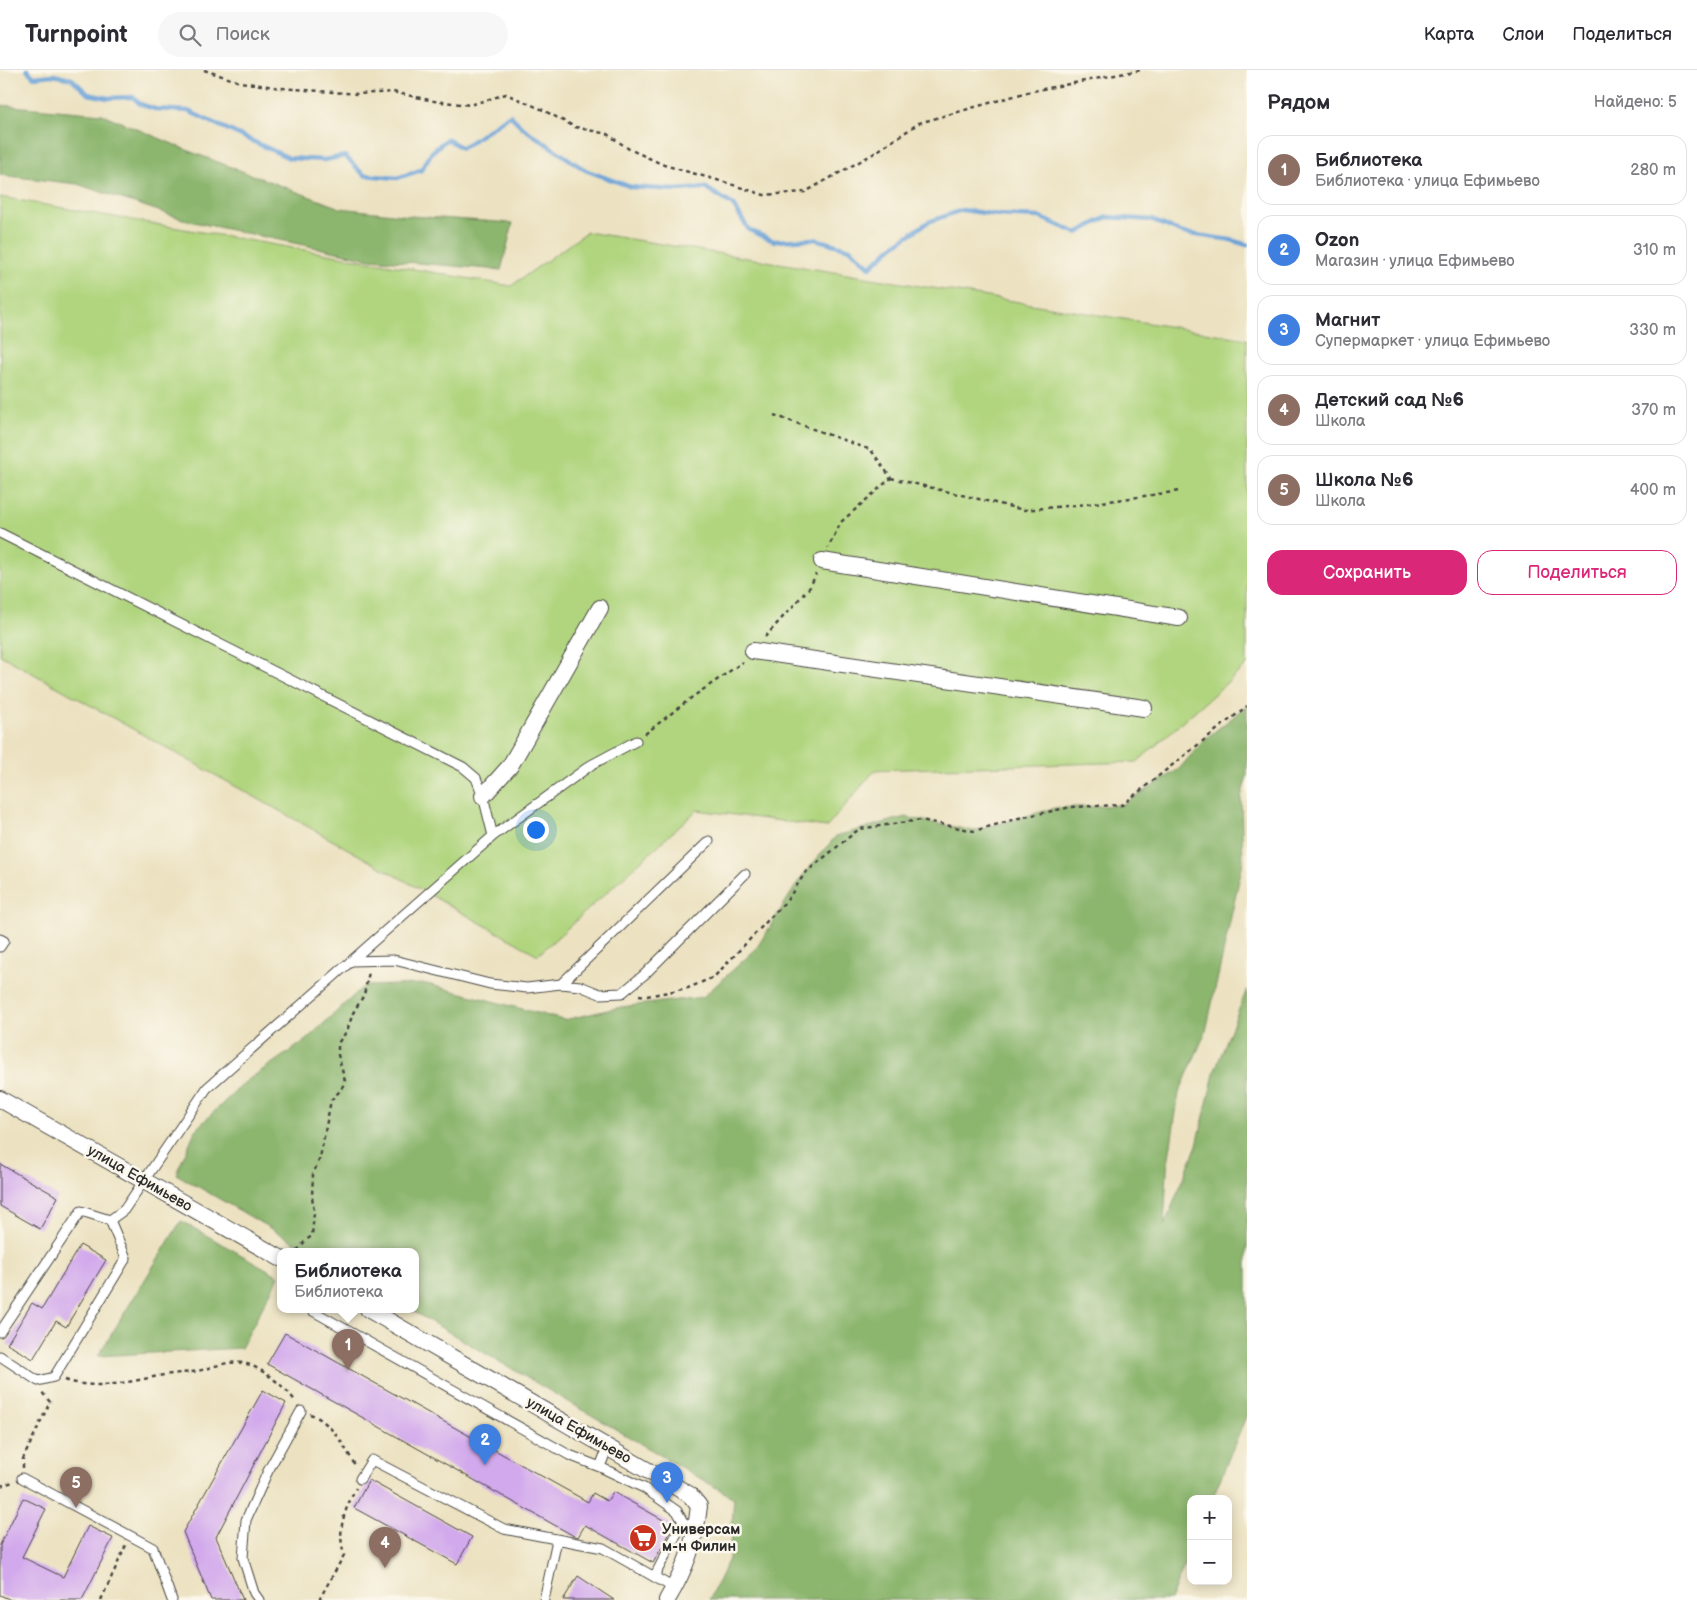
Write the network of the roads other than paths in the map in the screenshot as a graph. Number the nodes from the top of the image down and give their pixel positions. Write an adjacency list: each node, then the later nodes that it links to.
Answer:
1 (0, 532): 8 (lane)
2 (822, 561): 4 (street)
3 (600, 608): 8 (street)
4 (1179, 618)
5 (753, 652): 6 (street)
6 (1144, 708)
7 (636, 741): 9 (lane)
8 (483, 796): 9 (lane)
9 (493, 836): 14 (lane)
10 (708, 841): 15 (lane)
11 (745, 874): 15 (lane)
12 (0, 939): 13 (lane)
13 (0, 947)
14 (351, 961): 15 (lane); 17 (lane)
15 (561, 984)
16 (0, 1099): 17 (street, улица Ефимьево)
17 (144, 1180): 18 (lane); 19 (street, улица Ефимьево)
18 (110, 1220): 22 (lane); 23 (lane)
19 (277, 1256)
20 (317, 1313): 26 (lane)
21 (375, 1313): 25 (street, улица Ефимьево)
22 (0, 1332)
23 (0, 1356)
24 (301, 1411): 34 (lane)
25 (608, 1446): 26 (lane); 29 (street, улица Ефимьево)
26 (600, 1467): 29 (lane)
27 (22, 1478): 33 (lane)
28 (360, 1479): 30 (lane)
29 (690, 1526): 31 (lane); 32 (street, улица Ефимьево)
30 (558, 1540): 31 (lane); 35 (lane)
31 (654, 1577): 32 (lane)
32 (670, 1594)
33 (172, 1600)
34 (259, 1600)
35 (544, 1600)

